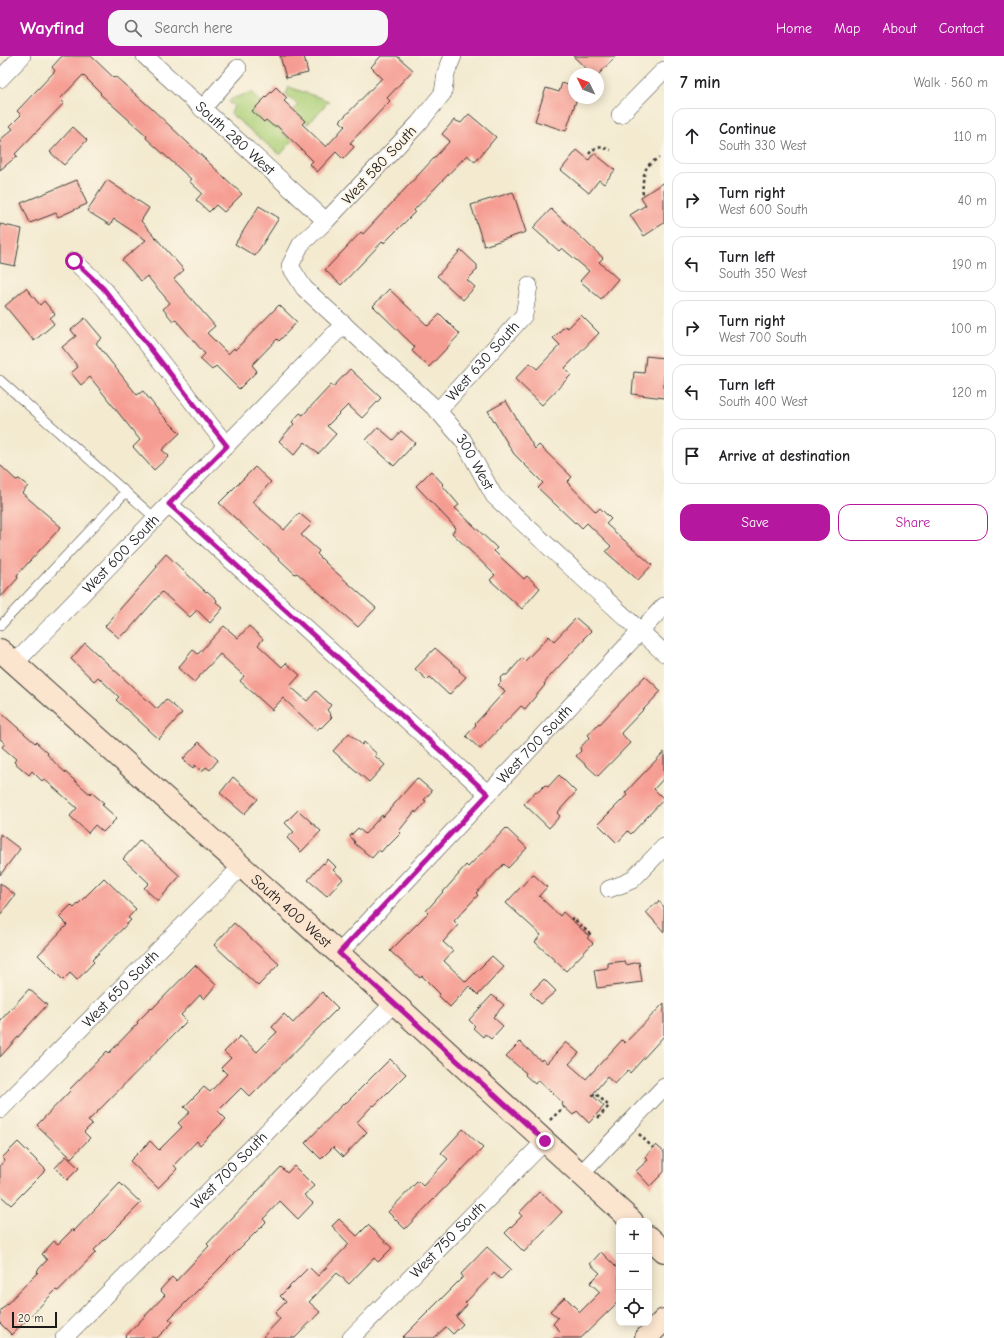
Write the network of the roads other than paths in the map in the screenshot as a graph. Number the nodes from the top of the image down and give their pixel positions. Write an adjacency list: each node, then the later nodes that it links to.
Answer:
1 (22, 56): 6 (street)
2 (145, 56): 7 (street, South 280 West)
3 (453, 56): 9 (street, West 580 South)
4 (238, 68): 7 (street)
5 (664, 70): 8 (street)
6 (0, 79)
7 (202, 109): 9 (street, South 280 West)
8 (620, 115)
9 (326, 221): 11 (street, West 580 South)
10 (74, 261): 16 (street)
11 (290, 266): 13 (street, 300 West)
12 (529, 286): 15 (street, West 630 South)
13 (344, 324): 15 (street, 300 West); 16 (street, West 600 South)
14 (0, 380): 17 (lane)
15 (438, 411): 22 (street, 300 West)
16 (227, 446): 18 (street, West 600 South)
17 (126, 492): 19 (lane); 21 (lane)
18 (169, 504): 19 (street, West 600 South); 25 (street)
19 (155, 518): 24 (street, West 600 South)
20 (664, 606): 22 (street, West 700 South)
21 (0, 626)
22 (640, 632): 23 (street, 300 West); 25 (street, West 700 South)
23 (664, 653)
24 (8, 656): 27 (main road, South 400 West)
25 (488, 794): 29 (street, West 700 South)
26 (664, 847): 28 (street)
27 (242, 867): 29 (main road, South 400 West); 32 (street, West 650 South)
28 (609, 889)
29 (339, 953): 30 (main road, South 400 West)
30 (394, 1003): 33 (main road, South 400 West); 39 (street, West 700 South)
31 (664, 1087): 34 (street)
32 (0, 1110)
33 (545, 1141): 34 (main road, South 400 West); 40 (street, West 750 South)
34 (581, 1174): 35 (main road, South 400 West)
35 (629, 1218)
36 (652, 1240): 37 (main road)
37 (664, 1251)
38 (664, 1320): 41 (main road)
39 (64, 1338)
40 (351, 1338)
41 (646, 1338)

